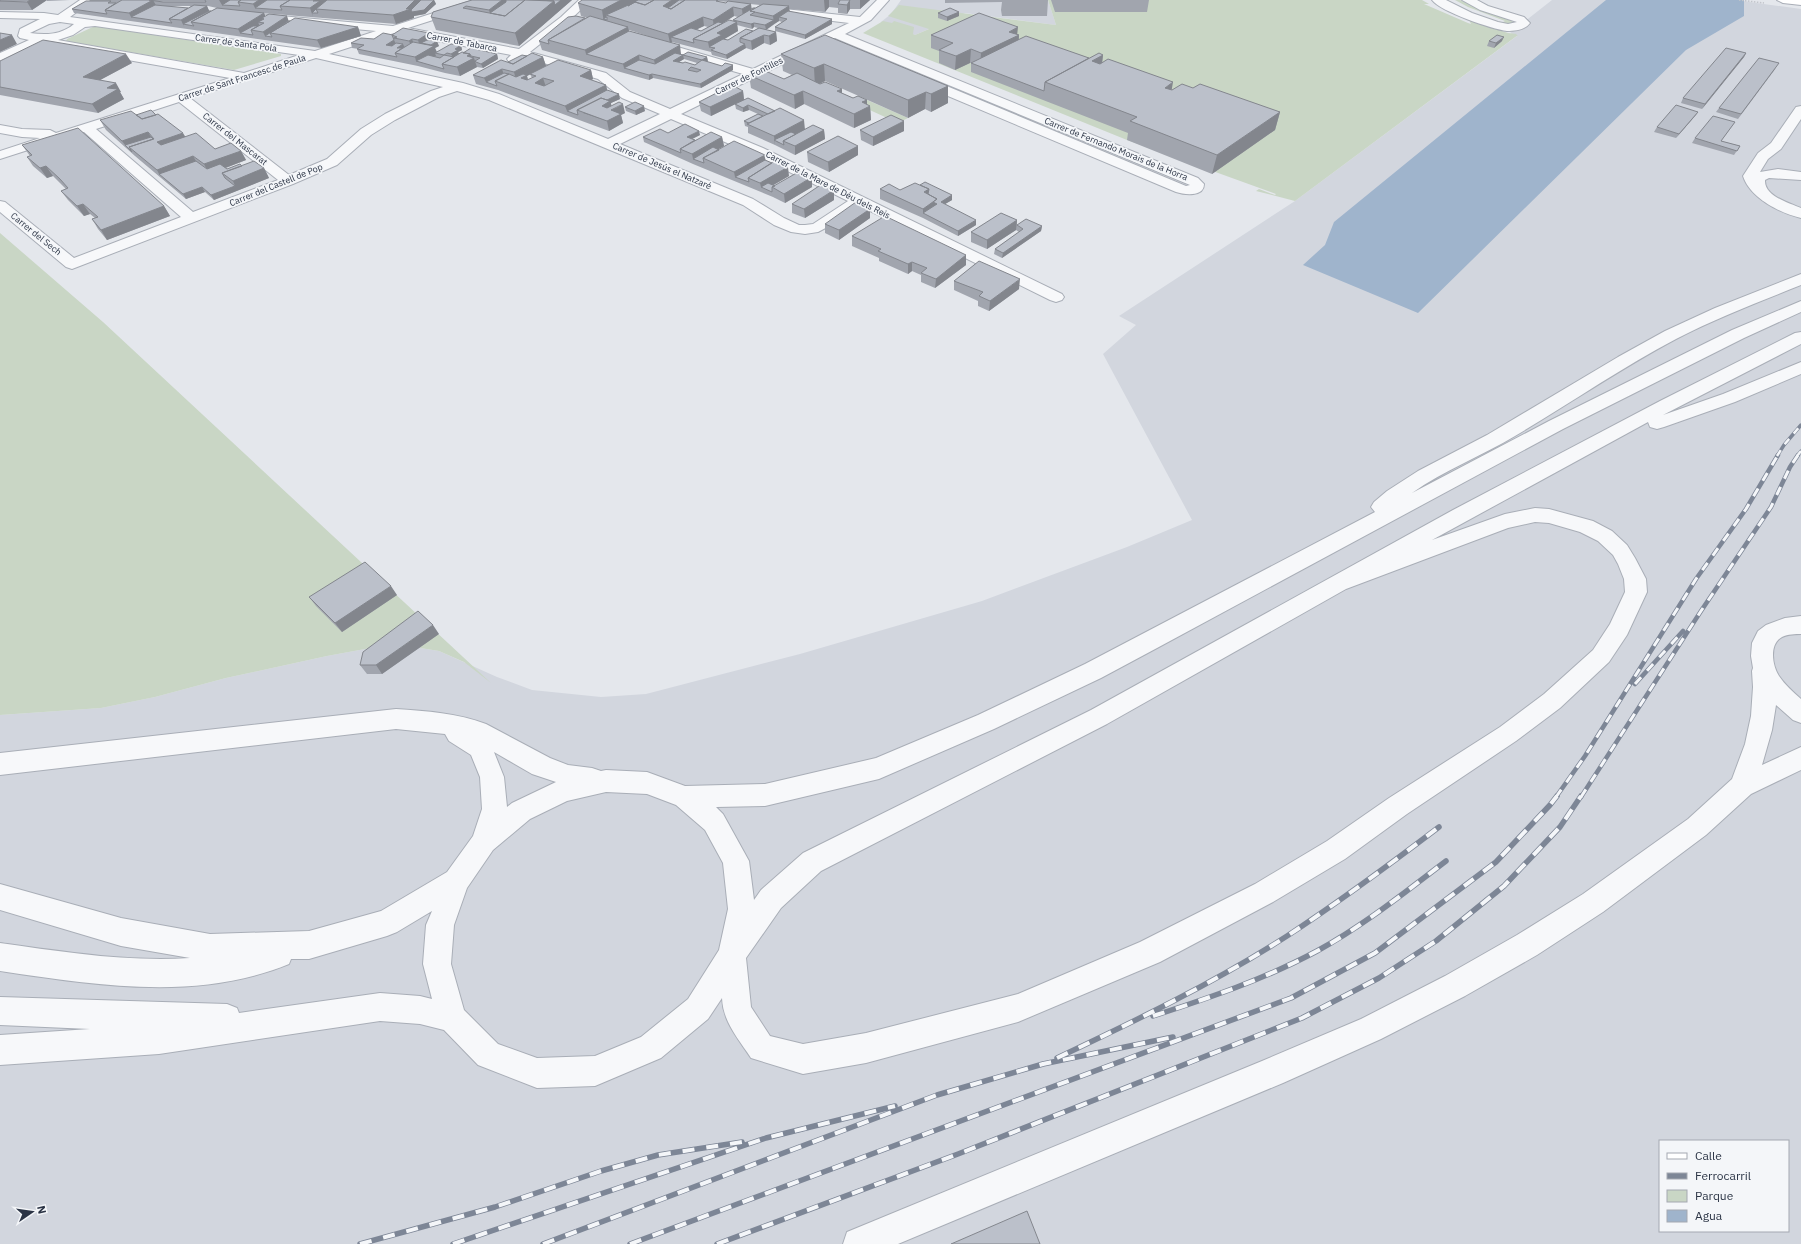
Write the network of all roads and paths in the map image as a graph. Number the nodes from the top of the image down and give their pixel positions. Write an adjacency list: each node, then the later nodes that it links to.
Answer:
1 (476, 0): 2 (street)
2 (484, 0): 18 (street, Carrer de Sant Francesc de Paula)
3 (585, 0): 14 (street)
4 (883, 0): 15 (street, Carrer de Fontilles)
5 (1438, 0): 6 (street)
6 (1468, 0)
7 (1783, 0): 8 (main road)
8 (1801, 2)
9 (88, 3): 13 (street)
10 (767, 10): 15 (street)
11 (0, 15): 13 (street)
12 (250, 16): 18 (street, Carrer de Tabarca)
13 (60, 19): 17 (street, Carrer de Santa Pola); 19 (street)
14 (565, 19): 16 (street); 24 (street)
15 (862, 21): 21 (street, Carrer de Fontilles)
16 (580, 23)
17 (82, 24): 22 (street); 25 (street, Carrer de Santa Pola)
18 (392, 29): 24 (street, Carrer de Tabarca); 25 (street, Carrer de Sant Francesc de Paula)
19 (24, 36): 20 (street); 22 (street)
20 (12, 37)
21 (829, 37): 21 (street, Carrer de Fernando Morais de la Horra); 28 (street, Carrer de Fontilles)
22 (45, 39): 26 (street); 30 (street)
23 (640, 40): 28 (street)
24 (522, 53): 27 (street); 29 (street, Carrer de Tabarca)
25 (314, 54): 30 (street, Carrer de Sant Francesc de Paula); 32 (street, Carrer de Santa Pola)
26 (0, 58)
27 (499, 66)
28 (754, 73): 35 (street, Carrer de Fontilles)
29 (602, 76): 35 (street, Carrer de la Mare de Déu dels Reis)
30 (245, 77): 33 (street, Carrer de Sant Francesc de Paula)
31 (476, 78): 32 (street, Carrer del Castell de Pop)
32 (458, 87): 39 (street, Carrer de Jesús el Natzaré); 45 (street, Carrer del Castell de Pop)
33 (182, 98): 37 (street, Carrer de Sant Francesc de Paula); 45 (street, Carrer del Mascarat)
34 (1801, 110): 42 (street)
35 (672, 113): 39 (street, Carrer de Fontilles); 47 (street, Carrer de la Mare de Déu dels Reis)
36 (0, 129): 38 (street)
37 (87, 129): 38 (street); 41 (street, Carrer de Sant Francesc de Paula); 50 (street)
38 (22, 133): 40 (street)
39 (608, 144): 47 (street, Carrer de Jesús el Natzaré)
40 (0, 151)
41 (0, 155)
42 (1780, 155): 43 (street); 46 (street)
43 (1801, 172)
44 (1801, 176): 46 (street)
45 (288, 181): 50 (street, Carrer del Castell de Pop)
46 (1763, 194): 49 (street)
47 (858, 200): 53 (street, Carrer de la Mare de Déu dels Reis)
48 (0, 205): 51 (street, Carrer del Sech)
49 (1801, 214)
50 (191, 218): 51 (street, Carrer del Castell de Pop)
51 (72, 264)
52 (1801, 279): 58 (street)
53 (1056, 297)
54 (1801, 306): 58 (street)
55 (1801, 337): 57 (street)
56 (1801, 368): 57 (street)
57 (1601, 442): 59 (street)
58 (1354, 534): 68 (street)
59 (1336, 584): 73 (street); 73 (street)
60 (1801, 625): 61 (street)
61 (1762, 663): 62 (street); 67 (street)
62 (1801, 713)
63 (437, 722): 65 (street); 66 (street); 69 (street)
64 (1801, 758): 67 (street)
65 (0, 764)
66 (606, 781): 68 (street); 69 (street)
67 (1742, 786): 79 (street)
68 (685, 797): 73 (street)
69 (484, 842): 70 (street)
70 (456, 880): 72 (street); 76 (street)
71 (0, 897): 72 (street)
72 (308, 945): 74 (street)
73 (732, 955): 76 (street)
74 (0, 957)
75 (0, 1011): 77 (street)
76 (452, 1018): 77 (street)
77 (288, 1020): 78 (street)
78 (0, 1050)
79 (859, 1244)

